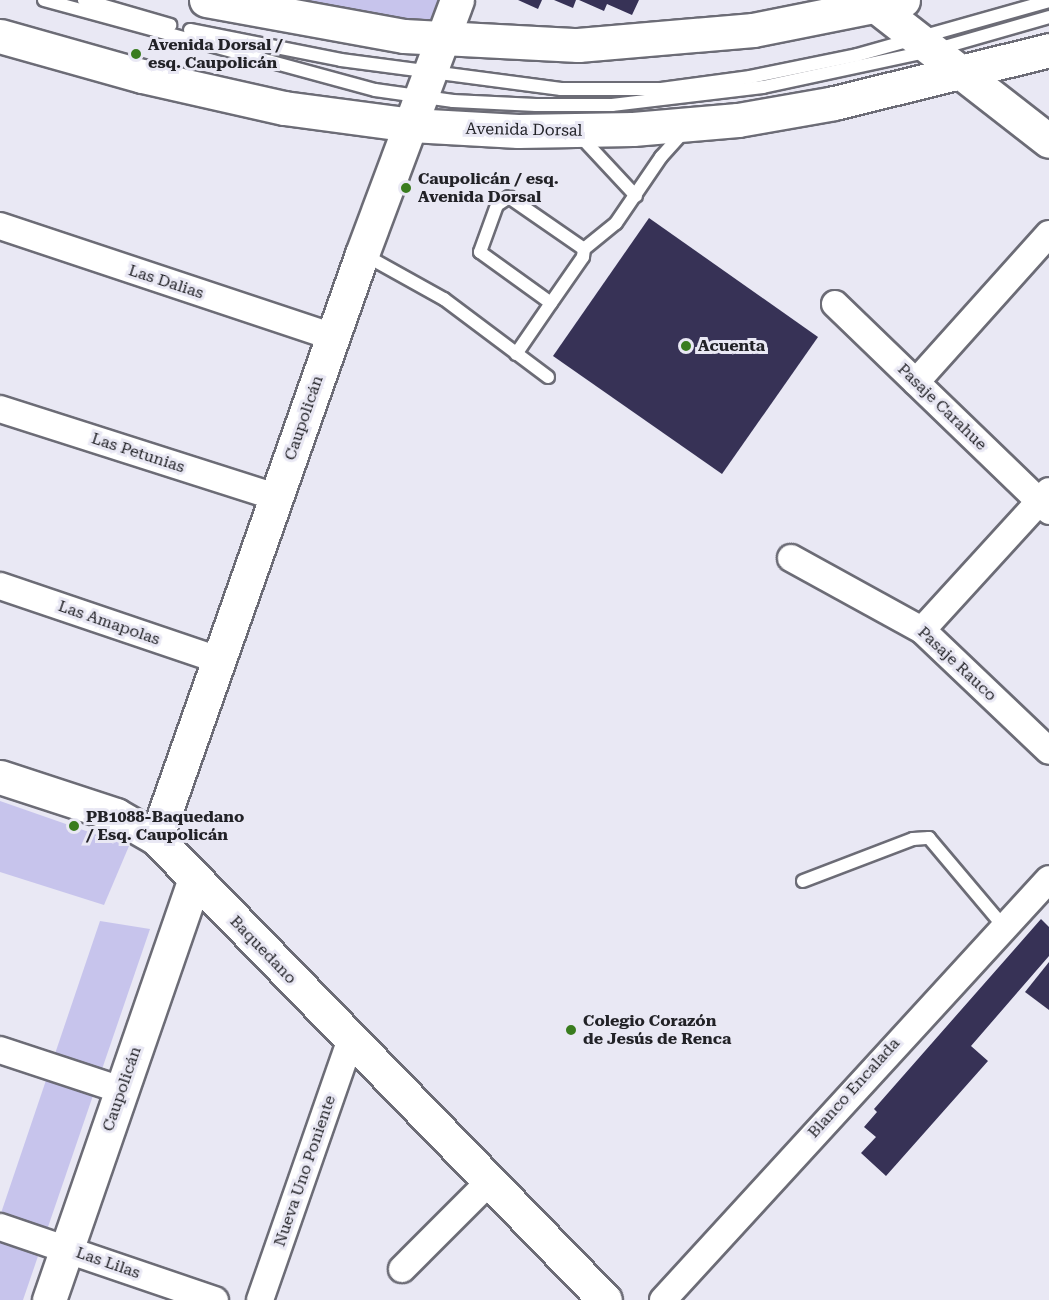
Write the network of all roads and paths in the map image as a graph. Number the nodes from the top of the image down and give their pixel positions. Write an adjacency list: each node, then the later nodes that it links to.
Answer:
1 (44, 0): 15 (lane)
2 (84, 0): 15 (lane)
3 (206, 0): 11 (street)
4 (456, 0): 11 (street, Caupolicán)
5 (774, 0): 9 (street)
6 (1049, 1): 12 (lane)
7 (882, 2): 9 (street); 12 (street)
8 (1049, 17): 12 (lane)
9 (753, 30): 11 (street)
10 (0, 36): 15 (street, Avenida Dorsal)
11 (442, 40): 15 (street, Caupolicán)
12 (926, 45): 14 (street); 15 (lane); 15 (lane)
13 (1049, 50): 14 (street, Avenida Dorsal)
14 (964, 73): 16 (street, Avenida Dorsal); 18 (street)
15 (420, 98): 17 (street, Avenida Dorsal); 23 (street, Caupolicán)
16 (690, 125): 17 (street, Avenida Dorsal); 19 (lane)
17 (576, 132): 19 (lane)
18 (1049, 141)
19 (636, 196): 22 (lane)
20 (0, 226): 26 (street, Las Dalias)
21 (1049, 234): 29 (street)
22 (584, 249): 24 (lane); 24 (lane)
23 (362, 254): 26 (street, Caupolicán); 27 (lane)
24 (551, 303): 27 (lane)
25 (835, 304): 29 (street, Pasaje Carahue)
26 (333, 337): 31 (street, Caupolicán)
27 (516, 354): 28 (lane)
28 (548, 377)
29 (916, 382): 32 (street, Pasaje Carahue)
30 (0, 409): 31 (street, Las Petunias)
31 (276, 497): 36 (street, Caupolicán)
32 (1046, 501): 35 (street)
33 (790, 558): 35 (street, Pasaje Rauco)
34 (0, 586): 36 (street, Las Amapolas)
35 (922, 630): 37 (street, Pasaje Rauco)
36 (219, 660): 39 (street, Caupolicán)
37 (1049, 751)
38 (0, 777): 39 (street, Baquedano)
39 (156, 838): 40 (street, Baquedano)
40 (195, 879): 44 (street, Baquedano); 46 (street, Caupolicán)
41 (1049, 879): 43 (street, Blanco Encalada)
42 (803, 881): 43 (lane)
43 (1004, 927): 55 (street, Blanco Encalada)
44 (350, 1042): 47 (street, Baquedano); 53 (street, Nueva Uno Poniente)
45 (0, 1050): 46 (street)
46 (121, 1090): 49 (street, Caupolicán)
47 (488, 1183): 50 (street); 54 (street, Baquedano)
48 (0, 1227): 49 (street, Las Lilas)
49 (66, 1249): 51 (street, Caupolicán); 52 (street, Las Lilas)
50 (402, 1269)
51 (49, 1300)
52 (215, 1300)
53 (260, 1300)
54 (605, 1300)
55 (663, 1300)

